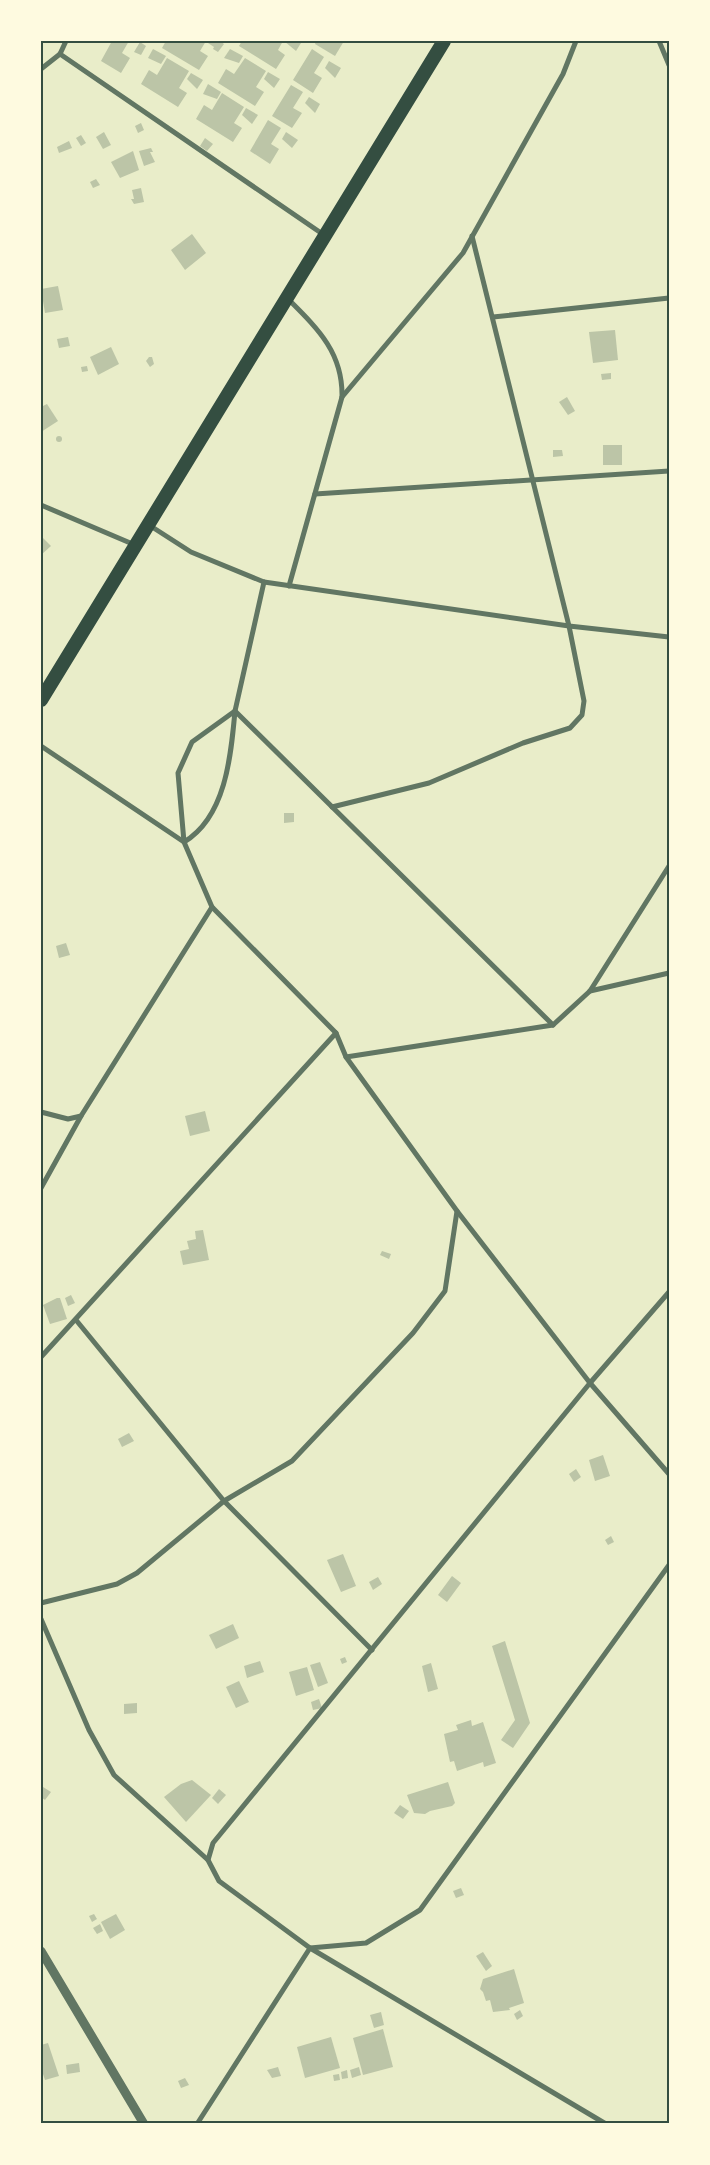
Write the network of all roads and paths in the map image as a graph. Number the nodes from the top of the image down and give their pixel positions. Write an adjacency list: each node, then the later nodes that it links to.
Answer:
1 (66, 41): 5 (street)
2 (444, 41): 8 (highway)
3 (576, 41): 9 (street)
4 (659, 41): 6 (street)
5 (60, 54): 7 (street); 8 (street)
6 (669, 65)
7 (41, 69)
8 (325, 236): 10 (highway)
9 (472, 236): 12 (street); 13 (street)
10 (287, 298): 13 (street); 18 (highway)
11 (669, 298): 12 (street)
12 (493, 317): 15 (street)
13 (342, 398): 16 (street)
14 (669, 471): 15 (street)
15 (534, 481): 16 (street); 22 (street)
16 (315, 494): 21 (street)
17 (41, 505): 19 (street)
18 (148, 525): 19 (highway); 20 (street)
19 (136, 545): 24 (highway)
20 (264, 582): 21 (street); 25 (street)
21 (289, 586): 22 (street)
22 (569, 626): 23 (street); 27 (street)
23 (669, 637)
24 (41, 700)
25 (235, 711): 27 (street); 28 (street); 28 (street)
26 (41, 746): 28 (street)
27 (332, 807): 33 (street)
28 (184, 842): 30 (street)
29 (669, 866): 32 (street)
30 (212, 907): 34 (street); 37 (street)
31 (669, 973): 32 (street)
32 (590, 991): 33 (street)
33 (553, 1025): 35 (street)
34 (336, 1033): 35 (street); 41 (street)
35 (346, 1057): 39 (street)
36 (41, 1112): 37 (street)
37 (81, 1116): 38 (street)
38 (41, 1188)
39 (457, 1211): 43 (street); 45 (street)
40 (669, 1292): 43 (street)
41 (76, 1320): 42 (street); 45 (street)
42 (41, 1357)
43 (590, 1383): 44 (street); 49 (street)
44 (669, 1474)
45 (224, 1501): 47 (street); 49 (street)
46 (668, 1568): 51 (street)
47 (41, 1603)
48 (41, 1619): 50 (street)
49 (372, 1650): 50 (street)
50 (208, 1860): 51 (street)
51 (310, 1948): 54 (street); 55 (street)
52 (41, 1951): 53 (street)
53 (144, 2124)
54 (198, 2124)
55 (606, 2124)

